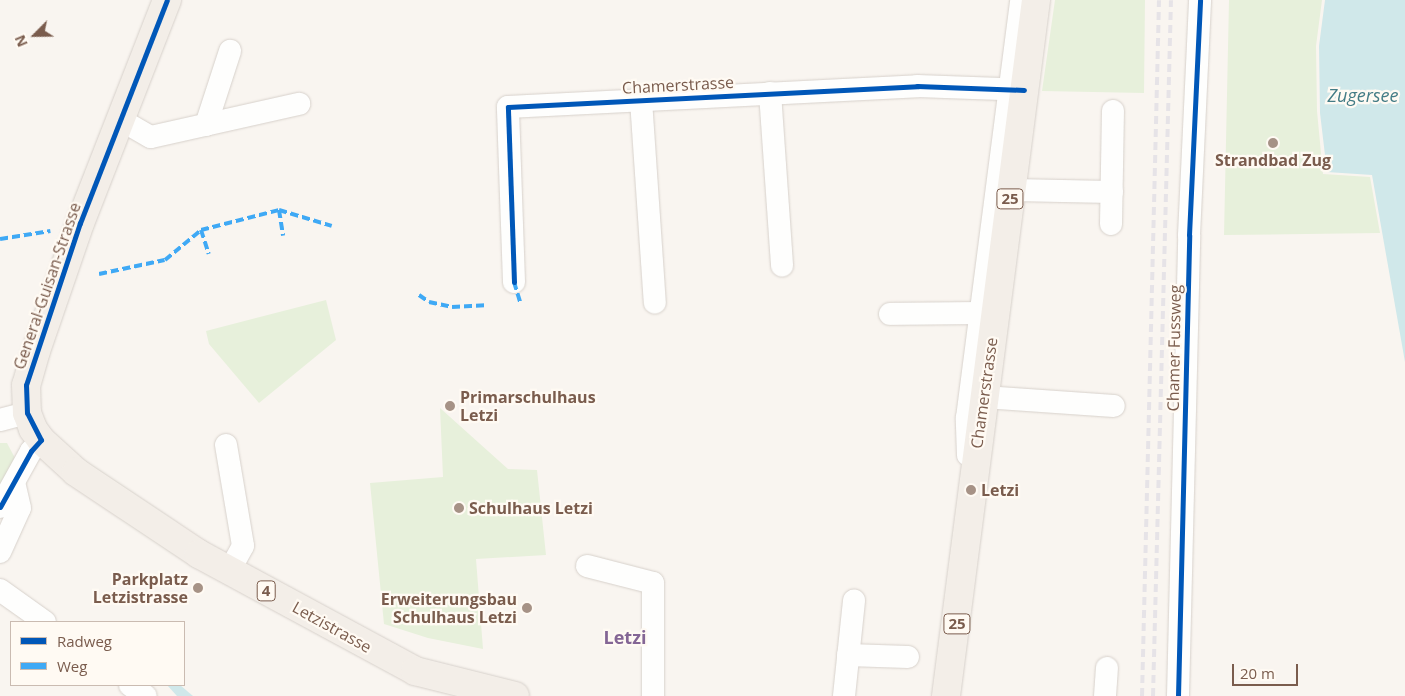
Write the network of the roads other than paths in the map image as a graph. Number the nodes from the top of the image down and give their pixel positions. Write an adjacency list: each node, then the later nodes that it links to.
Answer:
1 (167, 0): 11 (main road, General-Guisan-Strasse / 4)
2 (1021, 0): 6 (street)
3 (1036, 0): 6 (main road, Chamerstrasse / 25)
4 (1200, 0): 47 (street, Chamer Fussweg)
5 (230, 51): 12 (street)
6 (1017, 89): 7 (street, Chamerstrasse); 13 (main road, Chamerstrasse / 25); 19 (street)
7 (770, 93): 8 (street, Chamerstrasse); 16 (street)
8 (641, 100): 17 (street, Chamerstrasse); 18 (street, Chamerstrasse)
9 (299, 104): 12 (street)
10 (1113, 111): 14 (street)
11 (121, 120): 12 (street); 23 (main road, General-Guisan-Strasse / 4)
12 (206, 125)
13 (1012, 190): 14 (street); 19 (main road, Chamerstrasse / 25)
14 (1112, 192): 15 (street)
15 (1111, 224)
16 (782, 266)
17 (514, 282)
18 (654, 303)
19 (988, 313): 20 (street); 21 (main road, Chamerstrasse / 25); 28 (street)
20 (890, 314)
21 (984, 397): 22 (street); 28 (main road, Chamerstrasse / 25)
22 (1114, 406)
23 (27, 413): 24 (street); 25 (main road, General-Guisan-Strasse / 4)
24 (0, 420)
25 (41, 440): 27 (street); 32 (main road, Letzistrasse / 4)
26 (226, 445): 32 (street)
27 (14, 483): 29 (street); 30 (street)
28 (970, 494): 45 (main road, Chamerstrasse / 25)
29 (0, 507)
30 (0, 552)
31 (587, 566): 43 (street)
32 (229, 571): 40 (main road, Letzistrasse / 4)
33 (0, 590): 35 (street)
34 (854, 601): 36 (street)
35 (44, 621)
36 (848, 655): 37 (street); 44 (street)
37 (908, 658)
38 (1107, 668): 46 (street)
39 (131, 686): 41 (street)
40 (485, 694): 42 (main road, Letzistrasse / 4)
41 (146, 696)
42 (515, 696)
43 (653, 696)
44 (844, 696)
45 (946, 696)
46 (1105, 696)
47 (1178, 696)

